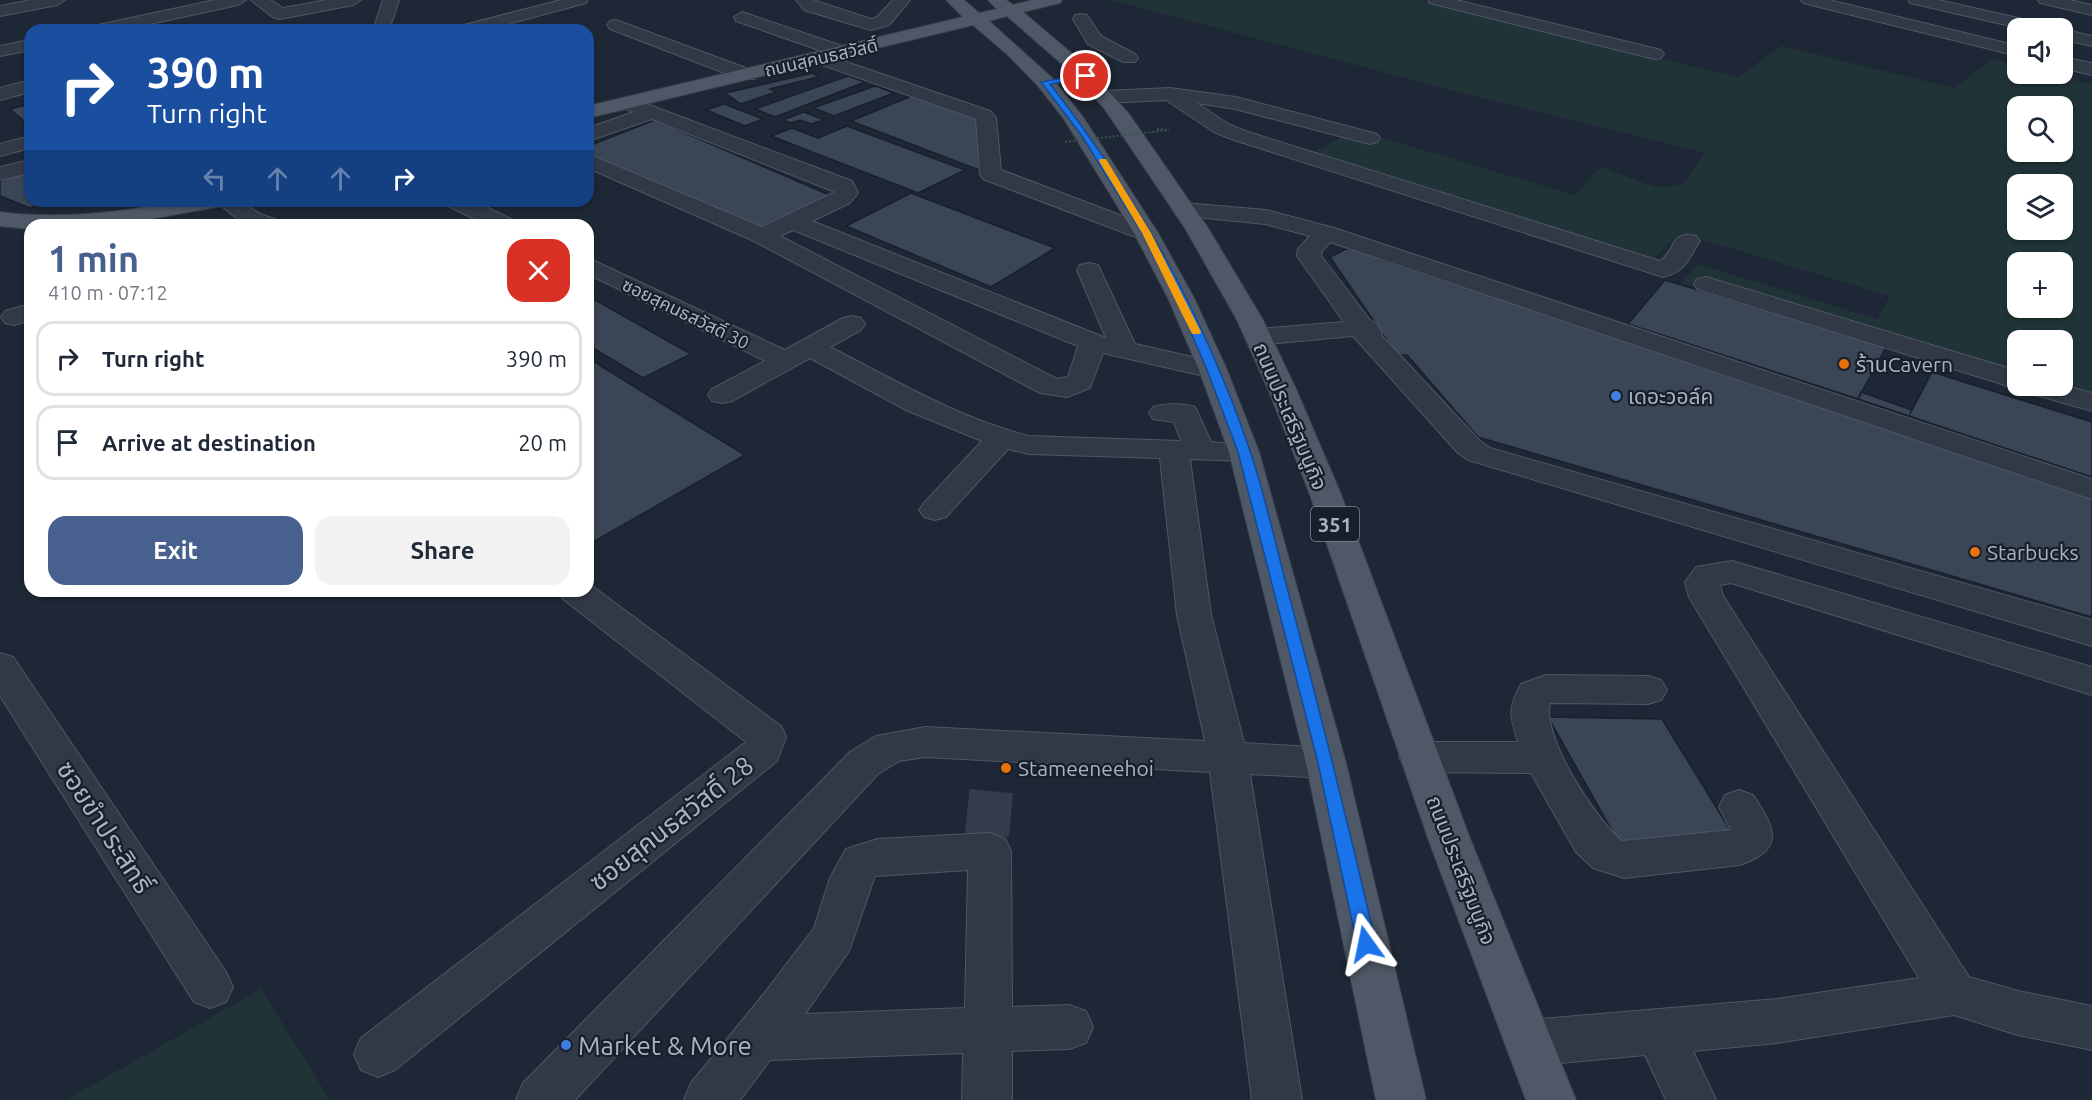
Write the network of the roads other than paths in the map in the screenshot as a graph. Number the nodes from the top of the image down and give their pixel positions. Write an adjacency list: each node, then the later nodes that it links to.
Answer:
1 (57, 0): 15 (street)
2 (238, 0): 23 (street)
3 (259, 0): 22 (street)
4 (353, 0): 22 (street)
5 (391, 0): 24 (street)
6 (804, 0): 7 (street)
7 (902, 0)
8 (1436, 0): 35 (street)
9 (1809, 0): 27 (street)
10 (1916, 0): 13 (street)
11 (2046, 0): 14 (street)
12 (581, 1): 20 (street)
13 (1960, 10): 21 (street); 27 (street)
14 (2092, 10)
15 (0, 11)
16 (967, 15): 19 (main road, ถนนประเสริฐมนูกิจ / 351); 19 (main road, ถนนสุคนธสวัสดิ์); 28 (main road, ถนนสุคนธสวัสดิ์); 28 (main road); 28 (main road); 41 (main road)
17 (615, 17): 40 (street)
18 (742, 17): 34 (street)
19 (1062, 18): 37 (street); 42 (main road, ถนนประเสริฐมนูกิจ / 351)
20 (504, 20): 25 (street); 26 (street)
21 (2007, 21)
22 (278, 22)
23 (126, 24)
24 (383, 24)
25 (475, 24)
26 (512, 24)
27 (1929, 30): 32 (street)
28 (911, 36): 34 (main road, ถนนสุคนธสวัสดิ์)
29 (2073, 37): 30 (street)
30 (2092, 41)
31 (24, 46): 33 (street)
32 (2007, 48)
33 (0, 51)
34 (842, 52): 36 (main road, ถนนสุคนธสวัสดิ์)
35 (1655, 54)
36 (820, 58): 40 (main road, ถนนสุคนธสวัสดิ์); 66 (street)
37 (1129, 58)
38 (2073, 65): 39 (street)
39 (2092, 69)
40 (747, 75): 46 (main road, ถนนสุคนธสวัสดิ์)
41 (1045, 82): 42 (main road); 66 (main road)
42 (1095, 87): 45 (street); 59 (main road, ถนนประเสริฐมนูกิจ / 351)
43 (24, 88): 44 (street)
44 (0, 94)
45 (1170, 94): 50 (street); 69 (street)
46 (627, 103): 47 (main road, ถนนสุคนธสวัสดิ์); 48 (street)
47 (594, 111)
48 (651, 113): 49 (street); 65 (street)
49 (594, 133)
50 (1370, 138)
51 (24, 144): 52 (street)
52 (0, 150)
53 (594, 163): 68 (street)
54 (24, 168): 55 (street)
55 (0, 174)
56 (183, 207): 61 (main road)
57 (236, 207): 62 (street)
58 (468, 207): 63 (street)
59 (1184, 210): 67 (street); 75 (main road, ถนนประเสริฐมนูกิจ / 351)
60 (0, 219): 64 (main road)
61 (110, 219)
62 (256, 219)
63 (493, 219)
64 (24, 222)
65 (793, 222): 68 (street); 76 (street)
66 (1146, 233): 79 (main road)
67 (1326, 233): 74 (street); 88 (street)
68 (762, 236): 76 (street)
69 (1688, 241)
70 (594, 268): 78 (street, ซอยสุคนธสวัสดิ์ 30)
71 (1089, 270): 77 (street)
72 (1706, 284): 80 (street)
73 (852, 324): 78 (street)
74 (1359, 330): 75 (street); 91 (street)
75 (1258, 337): 95 (main road, ถนนประเสริฐมนูกิจ / 351)
76 (1093, 343): 77 (street)
77 (1125, 351): 79 (street)
78 (797, 354): 81 (street); 85 (street, ซอยสุคนธสวัสดิ์ 30)
79 (1213, 370): 87 (main road)
80 (2007, 377)
81 (722, 395)
82 (2071, 396): 83 (street)
83 (2092, 402)
84 (1163, 413): 86 (street)
85 (1001, 439): 86 (street, ซอยสุคนธสวัสดิ์ 30); 89 (street)
86 (1186, 450): 87 (street, ซอยสุคนธสวัสดิ์ 30); 96 (street)
87 (1244, 452): 98 (main road)
88 (2092, 489)
89 (935, 510)
90 (583, 597): 108 (street, ซอยสุคนธสวัสดิ์ 28)
91 (2092, 633)
92 (0, 666): 100 (street, ซอยขำประสิทธิ์)
93 (2092, 681): 101 (street)
94 (1648, 690): 97 (street)
95 (1419, 757): 97 (street); 107 (main road, ถนนประเสริฐมนูกิจ / 351)
96 (1228, 758): 98 (street); 109 (street); 112 (street)
97 (1542, 758): 99 (street)
98 (1326, 763): 113 (main road)
99 (1740, 807)
100 (210, 987)
101 (1954, 994): 103 (street); 105 (street)
102 (1069, 1027): 104 (street)
103 (2092, 1028)
104 (988, 1030): 106 (street); 106 (street); 111 (street)
105 (1659, 1032): 107 (street); 115 (street)
106 (758, 1038): 110 (street)
107 (1529, 1043): 114 (main road, ถนนประเสริฐมนูกิจ / 351)
108 (378, 1054)
109 (541, 1100)
110 (709, 1100)
111 (987, 1100)
112 (1277, 1100)
113 (1401, 1100)
114 (1551, 1100)
115 (1691, 1100)

